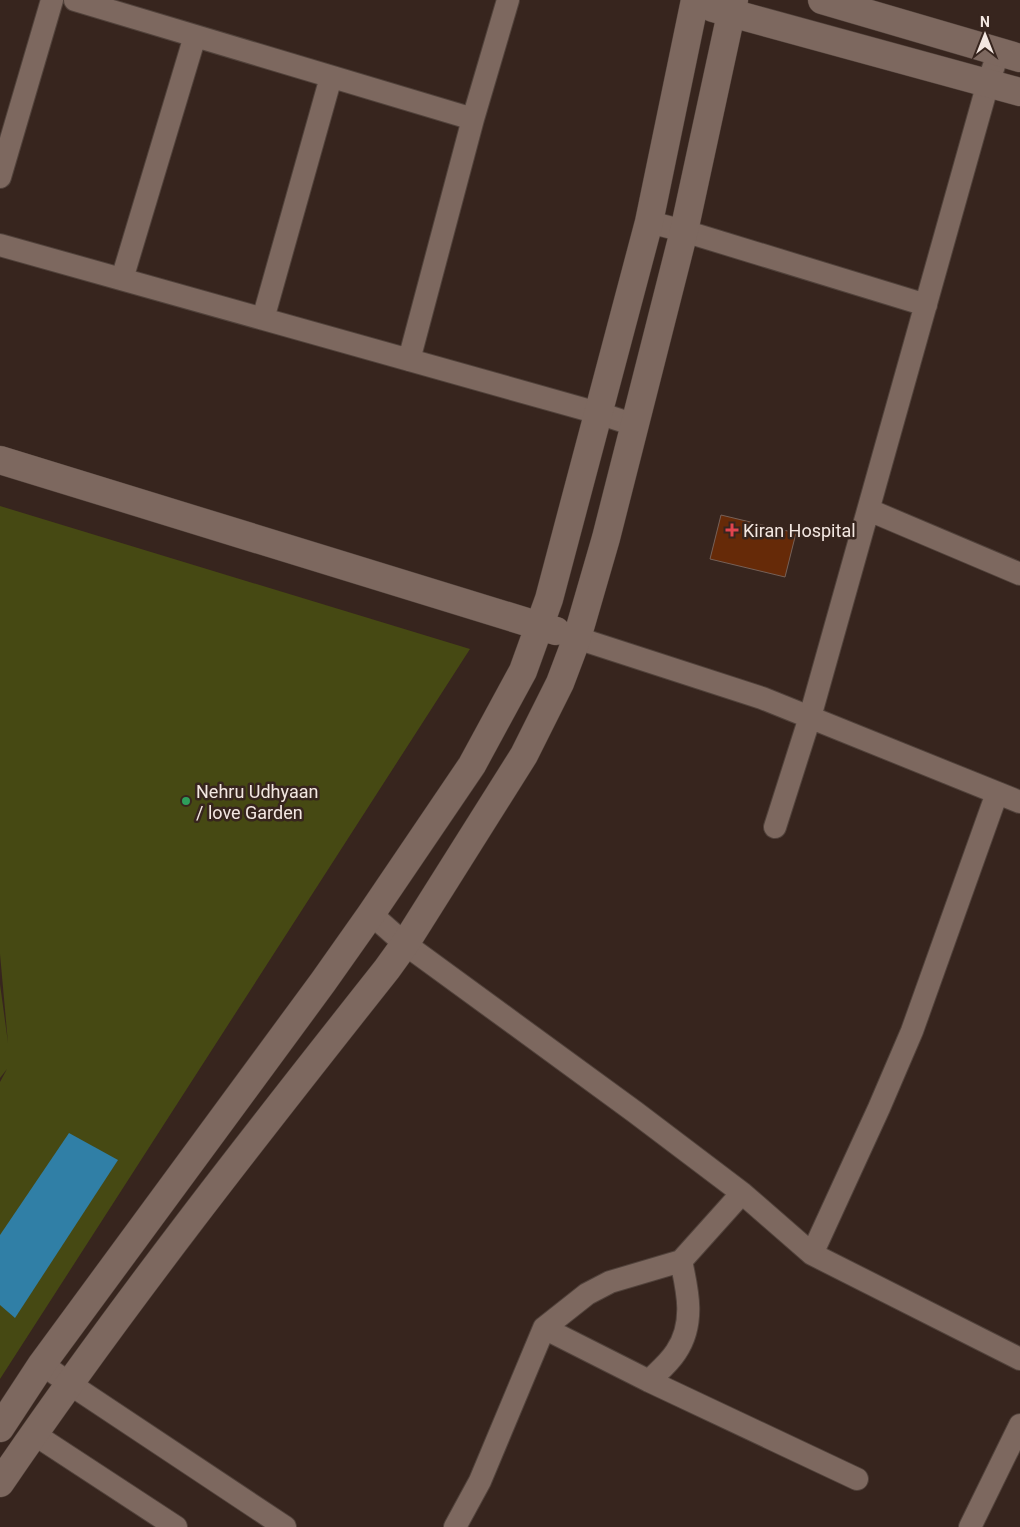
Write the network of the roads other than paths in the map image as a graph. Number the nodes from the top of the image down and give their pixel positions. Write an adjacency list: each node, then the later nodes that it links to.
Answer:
1 (52, 0): 13 (street)
2 (75, 0): 7 (street)
3 (508, 0): 12 (street)
4 (822, 0): 8 (street)
5 (694, 1): 6 (street); 14 (street)
6 (732, 6): 10 (street); 15 (street)
7 (195, 36): 9 (street); 17 (street)
8 (1009, 54): 10 (street)
9 (331, 77): 12 (street); 19 (street)
10 (988, 83): 11 (street); 18 (street)
11 (1020, 92)
12 (473, 120): 20 (street)
13 (0, 177)
14 (649, 222): 15 (street); 21 (street)
15 (684, 231): 18 (street); 22 (street)
16 (0, 245): 17 (street)
17 (122, 279): 19 (street)
18 (926, 306): 24 (street)
19 (264, 319): 20 (street)
20 (409, 360): 21 (street)
21 (598, 413): 22 (street); 26 (street)
22 (635, 425): 27 (street)
23 (0, 460): 26 (street)
24 (868, 510): 25 (street); 28 (street)
25 (1020, 574)
26 (540, 625): 27 (street); 32 (street)
27 (576, 638): 28 (street); 33 (street)
28 (810, 717): 29 (street); 31 (street)
29 (997, 793): 30 (street); 35 (street)
30 (1020, 802)
31 (775, 827)
32 (371, 914): 33 (street); 39 (street)
33 (404, 944): 34 (street); 41 (street)
34 (742, 1193): 35 (street); 36 (street)
35 (812, 1254): 38 (street)
36 (681, 1261): 37 (street); 40 (street)
37 (544, 1328): 40 (street); 49 (street)
38 (1020, 1359)
39 (42, 1364): 41 (street); 43 (street)
40 (649, 1381): 45 (street)
41 (70, 1384): 44 (street); 48 (street)
42 (1020, 1425): 50 (street)
43 (0, 1428)
44 (34, 1434): 46 (street); 47 (street)
45 (857, 1479)
46 (0, 1483)
47 (176, 1527)
48 (285, 1527)
49 (455, 1527)
50 (970, 1527)

